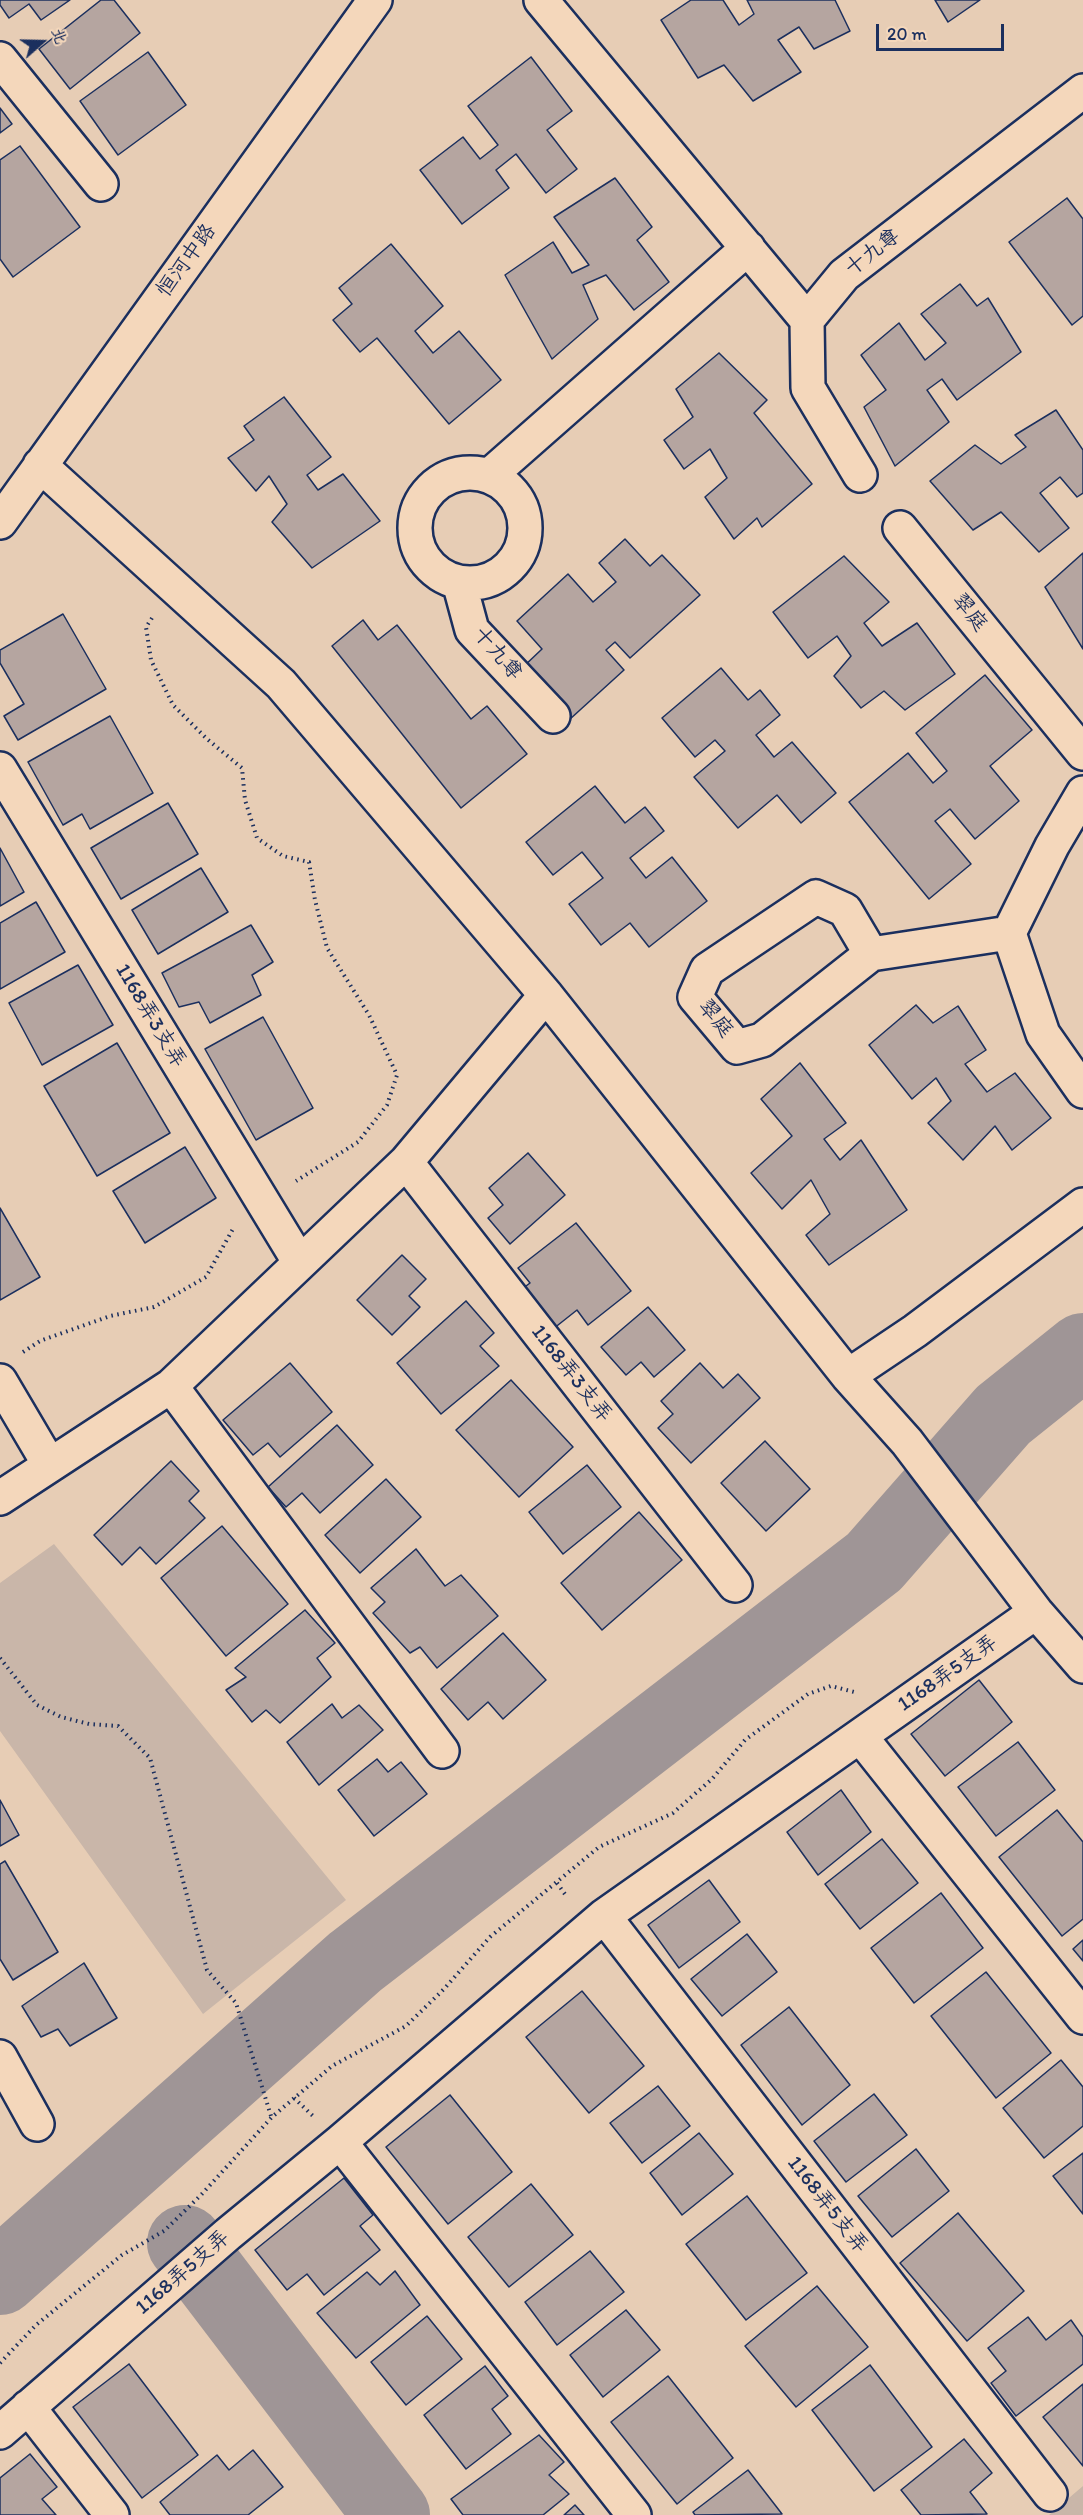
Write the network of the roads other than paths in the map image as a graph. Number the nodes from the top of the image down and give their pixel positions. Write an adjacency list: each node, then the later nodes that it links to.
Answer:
1 (375, 0): 8 (street, 恒河中路)
2 (541, 0): 6 (street)
3 (0, 59): 5 (street)
4 (1083, 91): 7 (street, 十九尊)
5 (101, 184)
6 (748, 248): 7 (street); 10 (street)
7 (807, 320): 9 (street)
8 (40, 465): 11 (street, 恒河中路); 20 (street)
9 (860, 475)
10 (489, 476): 13 (street); 13 (street)
11 (0, 522)
12 (900, 528): 15 (street, 翠庭)
13 (459, 582): 14 (street, 十九尊)
14 (552, 716)
15 (1083, 753)
16 (0, 769): 24 (street, 1168弄3支弄)
17 (1083, 793): 18 (street)
18 (1009, 933): 19 (street, 翠庭); 21 (street)
19 (871, 954): 19 (street, 翠庭)
20 (546, 995): 22 (street); 25 (street)
21 (1083, 1091)
22 (406, 1162): 24 (street); 30 (street, 1168弄3支弄)
23 (1083, 1205): 25 (street)
24 (300, 1263): 27 (street)
25 (848, 1376): 31 (street)
26 (0, 1381): 28 (street)
27 (171, 1386): 28 (street); 34 (street)
28 (49, 1464): 29 (street)
29 (0, 1498)
30 (735, 1585)
31 (1036, 1612): 32 (street); 33 (street, 1168弄5支弄)
32 (1083, 1666)
33 (860, 1736): 35 (street, 1168弄5支弄); 36 (street)
34 (442, 1751)
35 (604, 1916): 39 (street, 1168弄5支弄); 42 (street, 1168弄5支弄)
36 (1083, 2017)
37 (0, 2057): 38 (street)
38 (37, 2124)
39 (340, 2142): 40 (street, 1168弄5支弄); 44 (street)
40 (28, 2407): 41 (street, 1168弄5支弄); 43 (street)
41 (0, 2432)
42 (1050, 2494)
43 (112, 2515)
44 (634, 2515)

